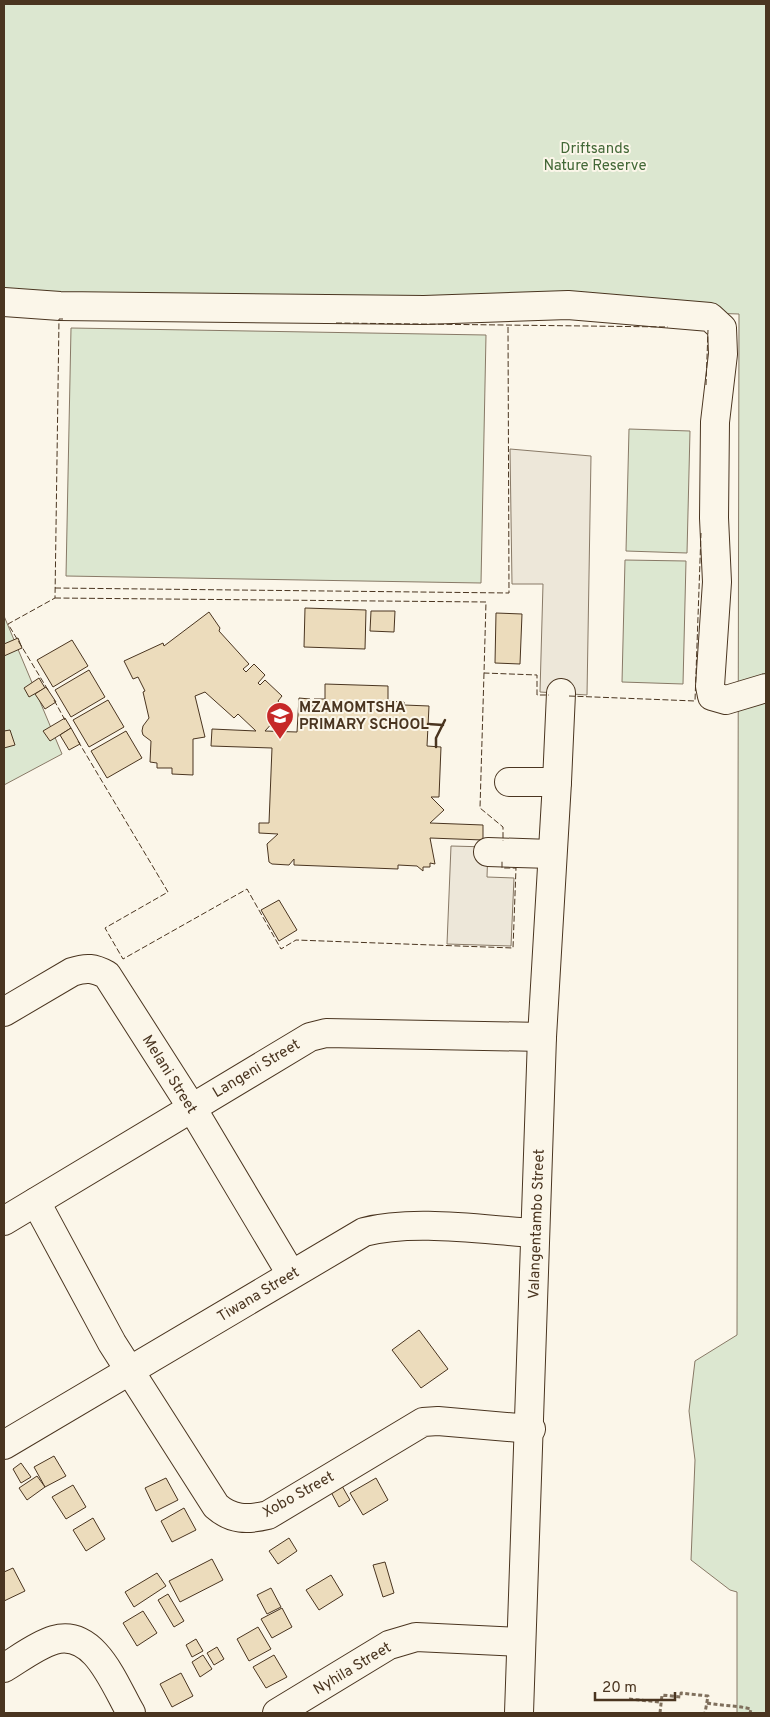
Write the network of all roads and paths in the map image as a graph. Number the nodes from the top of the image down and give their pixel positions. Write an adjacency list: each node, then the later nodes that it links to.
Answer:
1 (4, 302): 2 (street)
2 (766, 688)
3 (560, 693): 5 (street, Valangentambo Street)
4 (509, 782): 5 (street)
5 (557, 782): 7 (street, Valangentambo Street)
6 (488, 852): 7 (street)
7 (552, 854): 9 (street, Valangentambo Street)
8 (4, 1012): 10 (street, Melani Street)
9 (542, 1037): 10 (street, Langeni Street); 13 (street, Valangentambo Street)
10 (192, 1108): 11 (street, Langeni Street); 14 (street, Melani Street)
11 (36, 1202): 12 (street, Langeni Street); 15 (street, Xobo Street)
12 (4, 1221)
13 (536, 1233): 14 (street, Tiwana Street); 16 (street, Valangentambo Street)
14 (291, 1274): 15 (street, Tiwana Street)
15 (131, 1371): 16 (street, Xobo Street); 17 (street, Tiwana Street)
16 (531, 1429): 18 (street, Valangentambo Street)
17 (4, 1444)
18 (521, 1642): 24 (street, Nyhila Street); 25 (street, Valangentambo Street)
19 (4, 1668): 23 (street)
20 (630, 1699): 21 (path)
21 (660, 1702): 22 (path); 26 (path)
22 (707, 1703): 27 (path); 28 (path)
23 (131, 1713)
24 (278, 1713)
25 (519, 1713)
26 (660, 1713)
27 (705, 1713)
28 (750, 1713)

